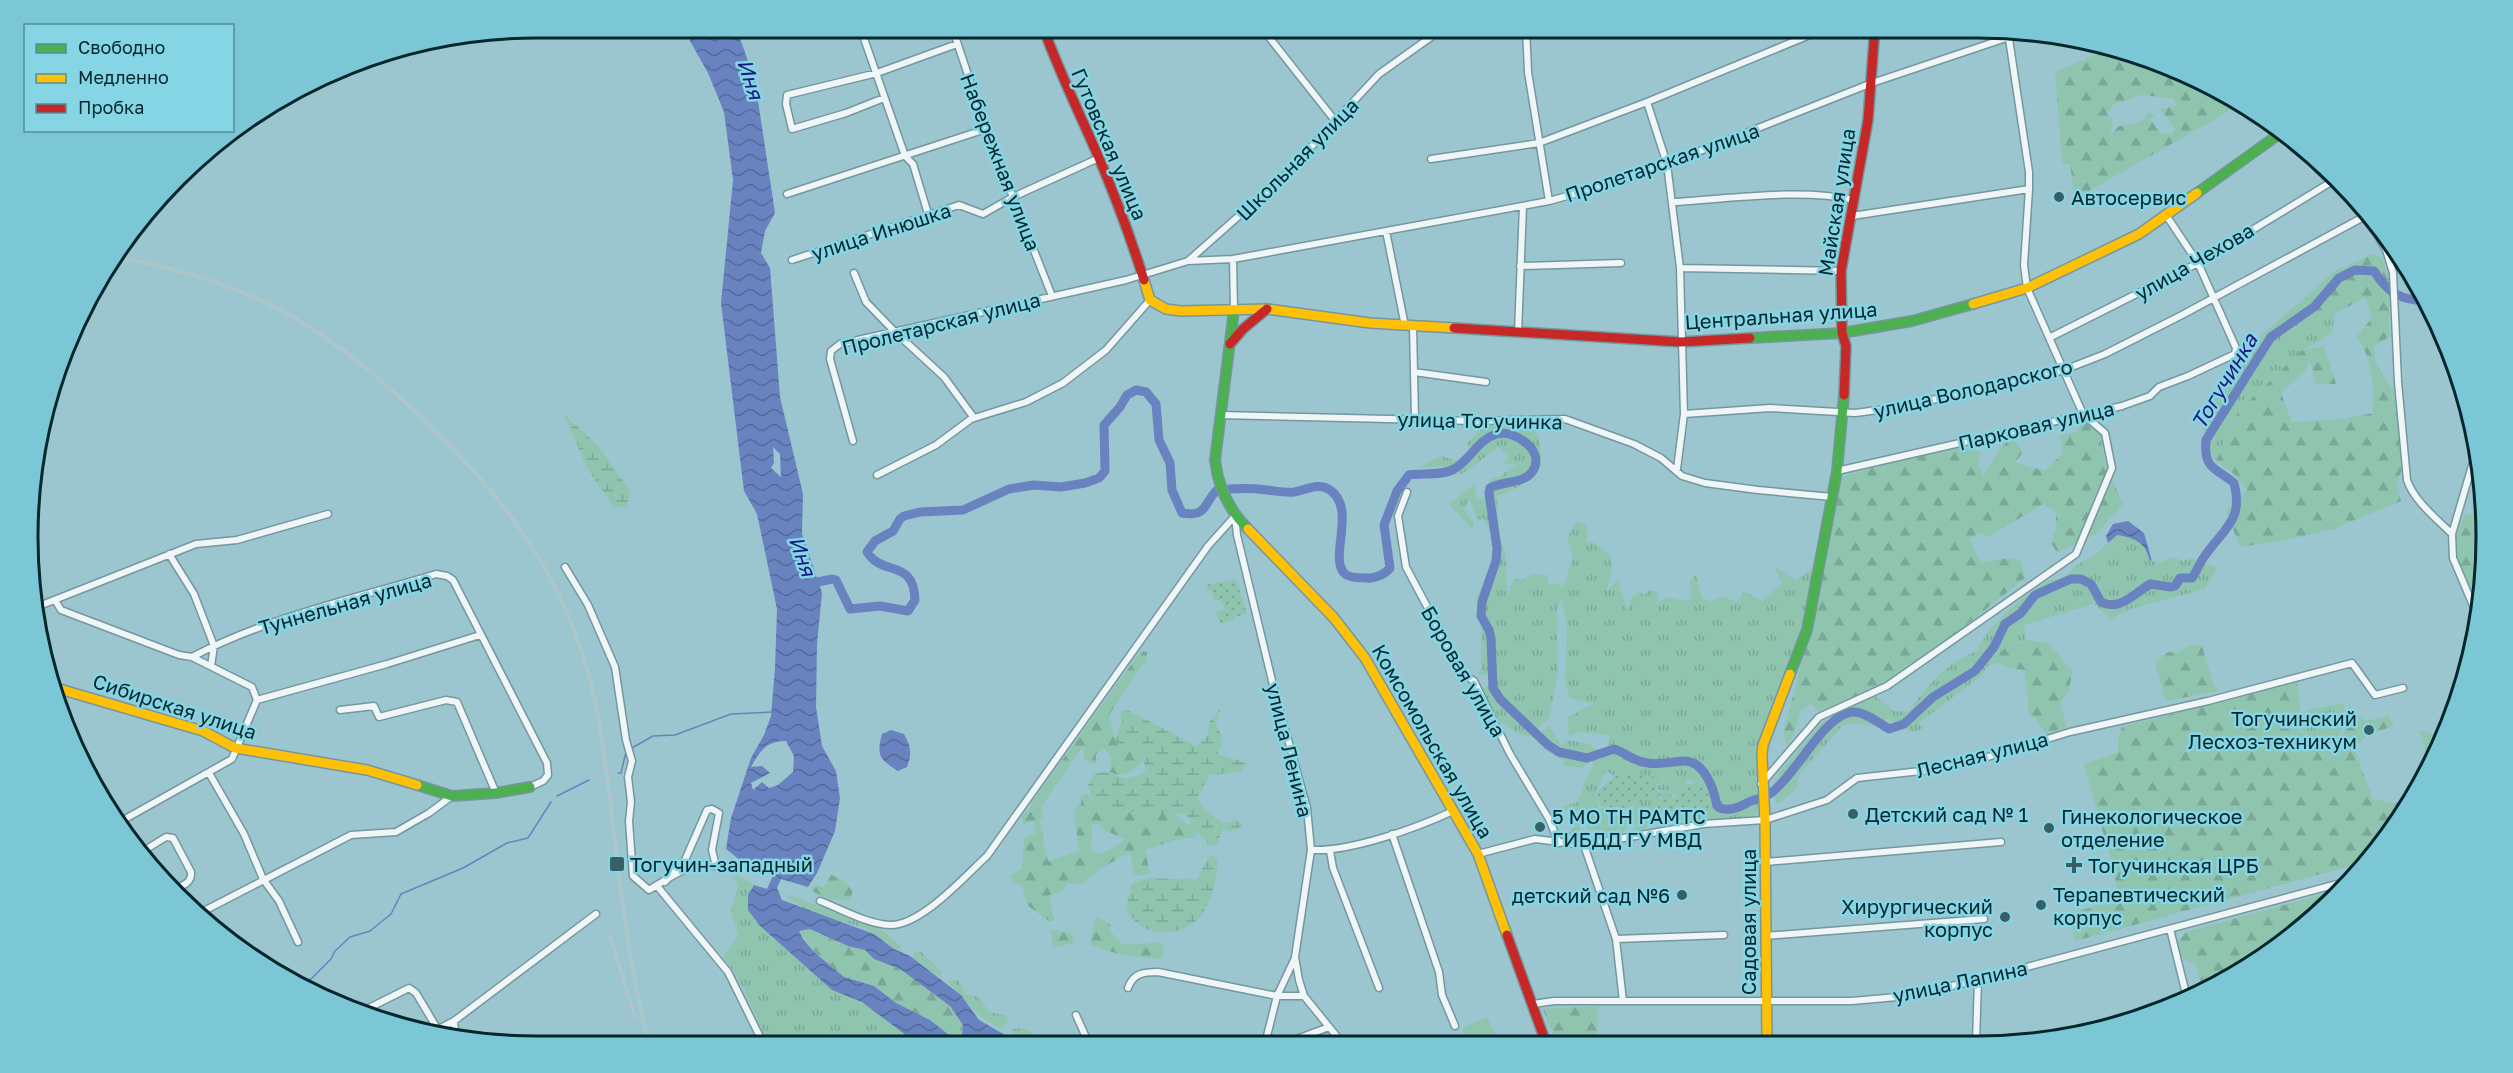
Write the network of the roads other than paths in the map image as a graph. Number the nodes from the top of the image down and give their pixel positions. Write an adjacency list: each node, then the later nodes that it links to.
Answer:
1 (864, 38): 12 (street)
2 (955, 38): 11 (street, Набережная улица)
3 (1047, 38): 21 (main road, Гутовская улица)
4 (1270, 38): 16 (street)
5 (1430, 38): 16 (street, Школьная улица)
6 (1526, 38): 19 (street)
7 (1802, 38): 15 (street)
8 (1874, 38): 13 (main road, Майская улица)
9 (1998, 39): 13 (street, Пролетарская улица)
10 (2009, 39): 25 (street)
11 (957, 44): 12 (street); 17 (street, Набережная улица)
12 (877, 73): 14 (street); 14 (street)
13 (1872, 83): 23 (street, Пролетарская улица); 28 (main road, Майская улица)
14 (884, 98): 20 (street)
15 (1647, 102): 19 (street); 23 (street)
16 (1336, 123): 40 (street, Школьная улица)
17 (986, 129): 20 (street); 27 (street, Набережная улица)
18 (2275, 137): 32 (main road, Центральная улица)
19 (1539, 142): 22 (street); 29 (street)
20 (905, 156): 26 (street); 34 (street)
21 (1099, 158): 27 (street, улица Инюшка); 47 (main road, Гутовская улица)
22 (1431, 159)
23 (1667, 164): 29 (street, Пролетарская улица); 30 (street)
24 (2329, 184): 42 (street, улица Чехова)
25 (2030, 189): 33 (street); 48 (street)
26 (787, 194)
27 (1013, 197): 34 (street, улица Инюшка); 49 (street, Набережная улица)
28 (1854, 200): 30 (street); 33 (main road, Майская улица)
29 (1549, 201): 31 (street, Пролетарская улица)
30 (1673, 202): 44 (street)
31 (1523, 206): 36 (street, Пролетарская улица); 43 (street)
32 (2166, 215): 42 (street); 48 (main road, Центральная улица)
33 (1852, 216): 45 (main road, Майская улица)
34 (929, 217): 39 (street, улица Инюшка)
35 (2361, 219): 50 (street, улица Володарского)
36 (1386, 231): 38 (street, Пролетарская улица); 54 (street)
37 (2388, 255): 80 (street)
38 (1233, 259): 40 (street, Пролетарская улица); 53 (street)
39 (792, 260)
40 (1188, 261): 47 (street, Школьная улица)
41 (1621, 263): 43 (street)
42 (2198, 263): 50 (street); 59 (street, улица Чехова)
43 (1520, 266): 57 (street)
44 (1680, 268): 45 (street); 60 (street)
45 (1841, 271): 58 (main road, Майская улица)
46 (854, 273): 56 (street, улица Инюшка)
47 (1141, 276): 49 (street, Пролетарская улица); 51 (main road, Гутовская улица)
48 (2027, 288): 58 (main road, Центральная улица); 59 (street)
49 (1053, 296): 56 (street, Пролетарская улица)
50 (2213, 297): 62 (street, улица Володарского); 67 (street, Парковая улица)
51 (1150, 300): 53 (main road, Центральная улица); 69 (street)
52 (1268, 309): 53 (main road, Центральная улица); 54 (main road, Центральная улица); 55 (main road)
53 (1234, 310): 55 (main road); 61 (main road, Комсомольская улица)
54 (1409, 326): 57 (main road, Центральная улица); 63 (street)
55 (1243, 329): 61 (main road)
56 (894, 331): 69 (street, улица Инюшка); 71 (street, Пролетарская улица)
57 (1518, 333): 60 (main road, Центральная улица)
58 (1842, 333): 60 (main road, Центральная улица); 65 (main road, Майская улица)
59 (2049, 338): 62 (street)
60 (1681, 342): 66 (street)
61 (1230, 344): 68 (main road, Комсомольская улица)
62 (2064, 370): 65 (street, улица Володарского); 67 (street)
63 (1414, 372): 64 (street); 70 (street)
64 (1486, 382)
65 (1844, 411): 66 (street, улица Володарского); 74 (main road, Майская улица)
66 (1684, 414): 72 (street)
67 (2083, 414): 74 (street, Парковая улица); 98 (street)
68 (1220, 415): 70 (street, улица Тогучинка); 79 (main road, Комсомольская улица)
69 (974, 418): 75 (street)
70 (1415, 418): 72 (street, улица Тогучинка)
71 (853, 441)
72 (1677, 470): 77 (street, улица Тогучинка)
73 (2471, 470): 80 (street)
74 (1837, 471): 77 (main road, Майская улица)
75 (877, 475)
76 (1407, 492): 106 (street, Боровая улица)
77 (1832, 497): 82 (main road, Майская улица)
78 (328, 514): 81 (street)
79 (1235, 516): 101 (main road, Комсомольская улица); 109 (street, улица Ленина); 118 (street)
80 (2452, 534): 85 (street)
81 (169, 554): 84 (street); 88 (street)
82 (1821, 561): 98 (main road, Садовая улица)
83 (564, 567): 115 (street)
84 (55, 600): 86 (street); 89 (street)
85 (2471, 601)
86 (42, 605)
87 (480, 635): 88 (street, Туннельная улица); 93 (street); 97 (street, Туннельная улица)
88 (214, 646): 89 (street, Туннельная улица); 90 (street)
89 (192, 657): 90 (street)
90 (211, 666): 93 (street)
91 (2403, 688): 103 (street, Лесная улица)
92 (62, 690): 95 (main road, Сибирская улица)
93 (257, 700): 95 (street)
94 (340, 710): 99 (street)
95 (235, 748): 96 (street); 100 (main road, Сибирская улица)
96 (209, 773): 102 (street); 113 (street)
97 (530, 787): 99 (main road, Сибирская улица)
98 (1762, 792): 103 (main road, Садовая улица)
99 (496, 793): 100 (main road, Сибирская улица)
100 (452, 796): 113 (street)
101 (1453, 811): 104 (street); 111 (main road, Комсомольская улица)
102 (126, 819)
103 (1765, 820): 107 (street, Лесная улица); 112 (main road, Садовая улица)
104 (1392, 834): 110 (street); 141 (street)
105 (2001, 842): 112 (street)
106 (1558, 843): 107 (street, Лесная улица); 111 (street, Лесная улица)
107 (1584, 845): 125 (street)
108 (147, 848): 117 (street)
109 (1311, 850): 110 (street); 127 (street, улица Ленина)
110 (1330, 851): 130 (street)
111 (1478, 854): 136 (main road, Комсомольская улица)
112 (1765, 862): 124 (main road, Садовая улица)
113 (263, 879): 119 (street); 126 (street)
114 (664, 882): 114 (street); 115 (street)
115 (657, 885): 145 (street)
116 (2333, 885): 122 (street, улица Лапина)
117 (181, 886)
118 (820, 901)
119 (205, 910)
120 (596, 914): 139 (street)
121 (1984, 920): 124 (street)
122 (2170, 929): 128 (street, улица Лапина); 131 (street)
123 (1724, 935): 125 (street)
124 (1765, 936): 135 (main road, Садовая улица)
125 (1616, 939): 134 (street)
126 (298, 942)
127 (1295, 957): 132 (street); 133 (street, улица Ленина)
128 (1978, 980): 135 (street, улица Лапина); 152 (street)
129 (1128, 988): 132 (street)
130 (1379, 988)
131 (2185, 990)
132 (1277, 996): 133 (street); 147 (street)
133 (1304, 996): 143 (street, улица Ленина)
134 (1623, 1001): 135 (street, улица Лапина); 136 (street, улица Лапина)
135 (1766, 1001): 151 (main road, Садовая улица)
136 (1533, 1004): 150 (main road, Комсомольская улица)
137 (371, 1007): 140 (street)
138 (1076, 1015): 146 (street)
139 (454, 1021): 142 (street); 144 (street)
140 (434, 1025)
141 (1455, 1026)
142 (443, 1027)
143 (1329, 1027): 148 (street); 149 (street, улица Ленина)
144 (454, 1028)
145 (760, 1036)
146 (1085, 1036)
147 (1268, 1036)
148 (1305, 1036)
149 (1336, 1036)
150 (1544, 1036)
151 (1767, 1036)
152 (1976, 1036)

